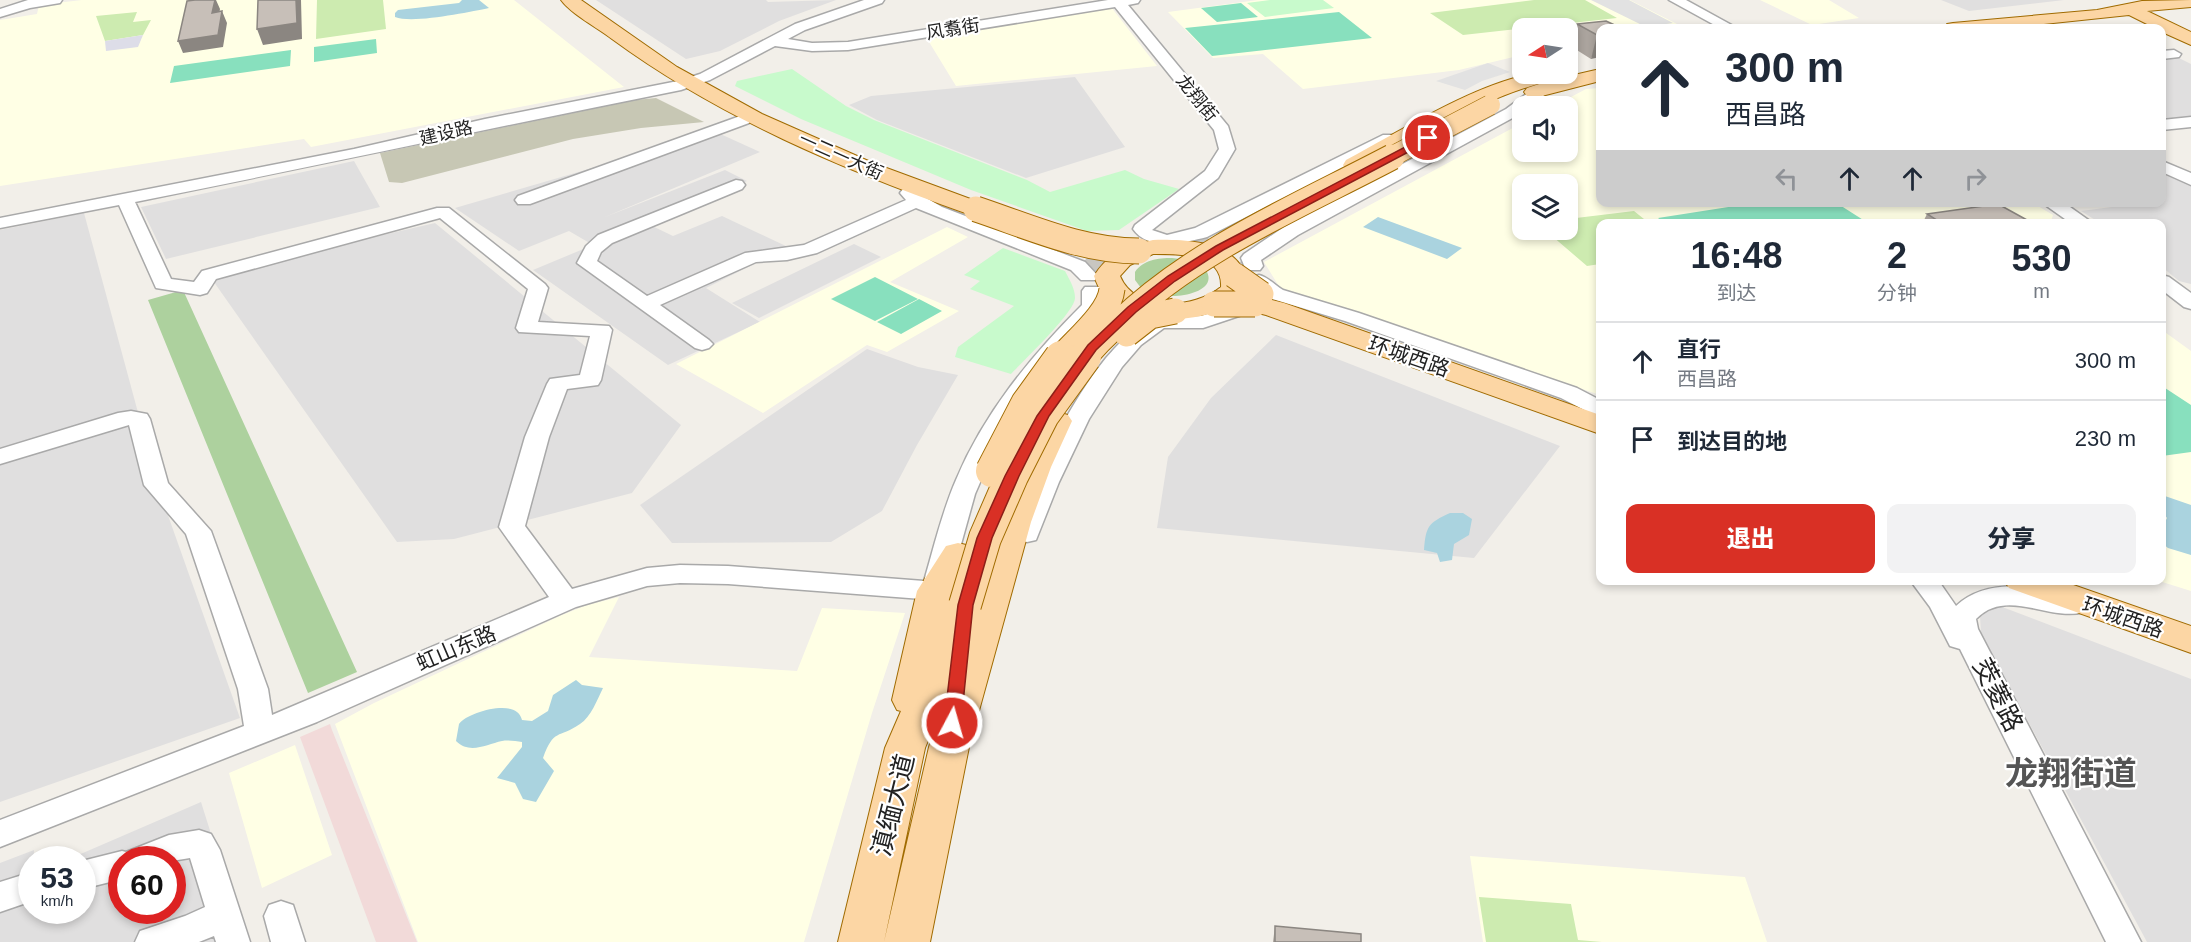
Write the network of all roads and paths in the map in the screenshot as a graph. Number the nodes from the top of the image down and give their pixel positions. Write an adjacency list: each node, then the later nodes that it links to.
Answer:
1 (56, 0): 9 (street)
2 (555, 0): 26 (main road, 一二一大街)
3 (570, 0): 26 (main road, 一二一大街)
4 (864, 0): 26 (street, 建设路)
5 (877, 0): 21 (street, 建设路)
6 (1676, 0): 14 (street)
7 (2108, 0): 11 (main road)
8 (1118, 1): 21 (street, 风翥街); 46 (street, 龙翔街); 47 (street, 龙翔街)
9 (27, 2): 12 (street)
10 (2191, 2): 11 (main road)
11 (2138, 9): 13 (main road); 15 (main road); 16 (main road); 17 (main road)
12 (0, 13)
13 (2182, 19): 19 (main road)
14 (1722, 24)
15 (1992, 24)
16 (2059, 24)
17 (2164, 24)
18 (2166, 25): 20 (main road)
19 (2191, 29)
20 (2191, 39)
21 (772, 41): 26 (street, 建设路)
22 (1596, 68): 23 (main road)
23 (1578, 70)
24 (1596, 75): 25 (main road)
25 (1578, 78)
26 (679, 83): 32 (main road, 一二一大街); 39 (street, 建设路); 42 (main road, 一二一大街); 43 (street, 建设路)
27 (1531, 84): 46 (street)
28 (1533, 84): 46 (main road)
29 (1536, 84): 63 (main road, 滇缅大道, bridge)
30 (1536, 84): 50 (main road)
31 (1538, 84): 50 (street)
32 (743, 120): 38 (main road, 一二一大街); 40 (street)
33 (2191, 122): 34 (street)
34 (2166, 125)
35 (2166, 168): 36 (street)
36 (2191, 180)
37 (735, 185): 52 (street)
38 (913, 197): 42 (main road, 一二一大街); 48 (street); 52 (street)
39 (125, 200): 45 (street, 建设路); 64 (street)
40 (524, 200)
41 (2058, 207): 44 (street)
42 (965, 209): 47 (main road, 一二一大街, bridge); 48 (main road, 一二一大街)
43 (0, 218)
44 (2077, 219)
45 (0, 223)
46 (1176, 240): 47 (main road); 50 (main road)
47 (1124, 248): 48 (main road, 滇缅大道)
48 (1099, 284): 53 (main road, 一二一大街, bridge); 63 (street); 63 (main road, 滇缅大道, bridge)
49 (2166, 284): 51 (street)
50 (1244, 287): 53 (main road); 55 (main road, 环城西路); 56 (main road, 环城西路)
51 (2191, 303)
52 (645, 304): 54 (street)
53 (1168, 319): 68 (street); 68 (main road, 滇缅大道, bridge)
54 (702, 344)
55 (1554, 410): 57 (main road, 环城西路); 58 (street)
56 (1596, 411)
57 (1596, 424)
58 (1596, 432)
59 (0, 457): 69 (street)
60 (1927, 585): 79 (street, 茭菱路)
61 (2035, 585): 65 (main road, 环城西路)
62 (2075, 585): 66 (main road, 环城西路)
63 (950, 598): 64 (street, 虹山东路); 70 (main road, 滇缅大道); 77 (main road, 滇缅大道)
64 (566, 600): 69 (street, 虹山东路)
65 (2108, 612): 67 (main road, 环城西路); 80 (street, 茭菱路)
66 (2191, 625)
67 (2191, 640)
68 (966, 689): 70 (main road, 滇缅大道)
69 (260, 733): 71 (street, 虹山东路)
70 (950, 747): 78 (main road, 滇缅大道)
71 (0, 834)
72 (176, 846): 75 (street)
73 (18, 891): 74 (street)
74 (0, 897)
75 (229, 928): 76 (street)
76 (152, 942)
77 (861, 942)
78 (907, 942)
79 (2113, 942)
80 (2124, 942)

